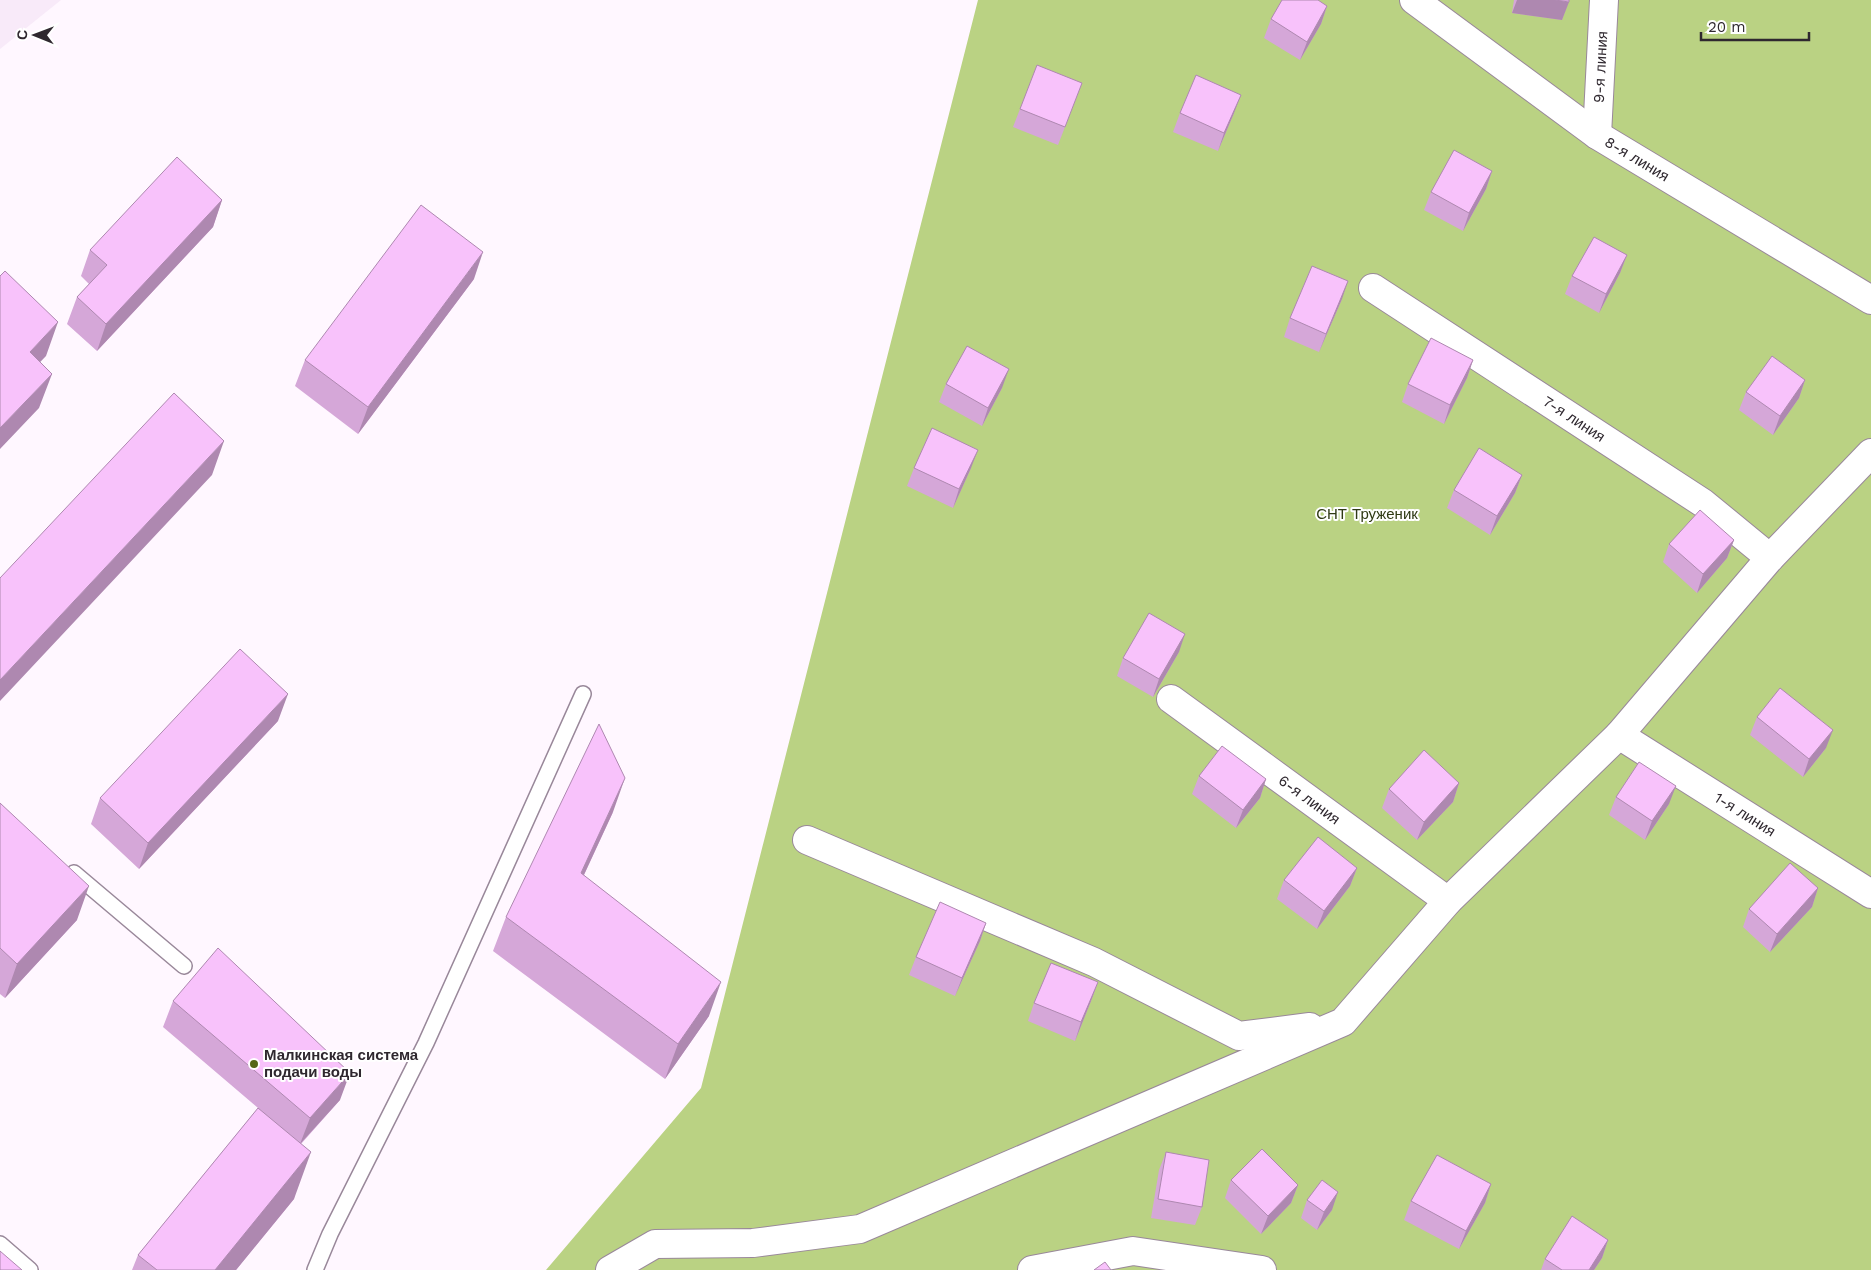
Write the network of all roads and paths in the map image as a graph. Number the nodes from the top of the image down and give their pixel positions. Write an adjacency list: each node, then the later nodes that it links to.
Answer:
1 (1414, 0): 3 (street, 8-я линия)
2 (1604, 0): 3 (street, 9-я линия)
3 (1597, 135): 5 (street, 8-я линия)
4 (1373, 288): 7 (street, 7-я линия)
5 (1871, 300)
6 (1871, 453): 7 (street)
7 (1770, 558): 10 (street)
8 (583, 694): 19 (lane)
9 (1171, 699): 14 (street, 6-я линия)
10 (1619, 735): 13 (street, 1-я линия); 14 (street)
11 (807, 840): 16 (street)
12 (66, 867): 15 (lane)
13 (1871, 894)
14 (1448, 901): 16 (street)
15 (184, 966)
16 (1343, 1022): 20 (street)
17 (0, 1244): 18 (lane)
18 (30, 1270)
19 (315, 1270)
20 (610, 1270)
21 (1032, 1270): 22 (street)
22 (1262, 1270)

